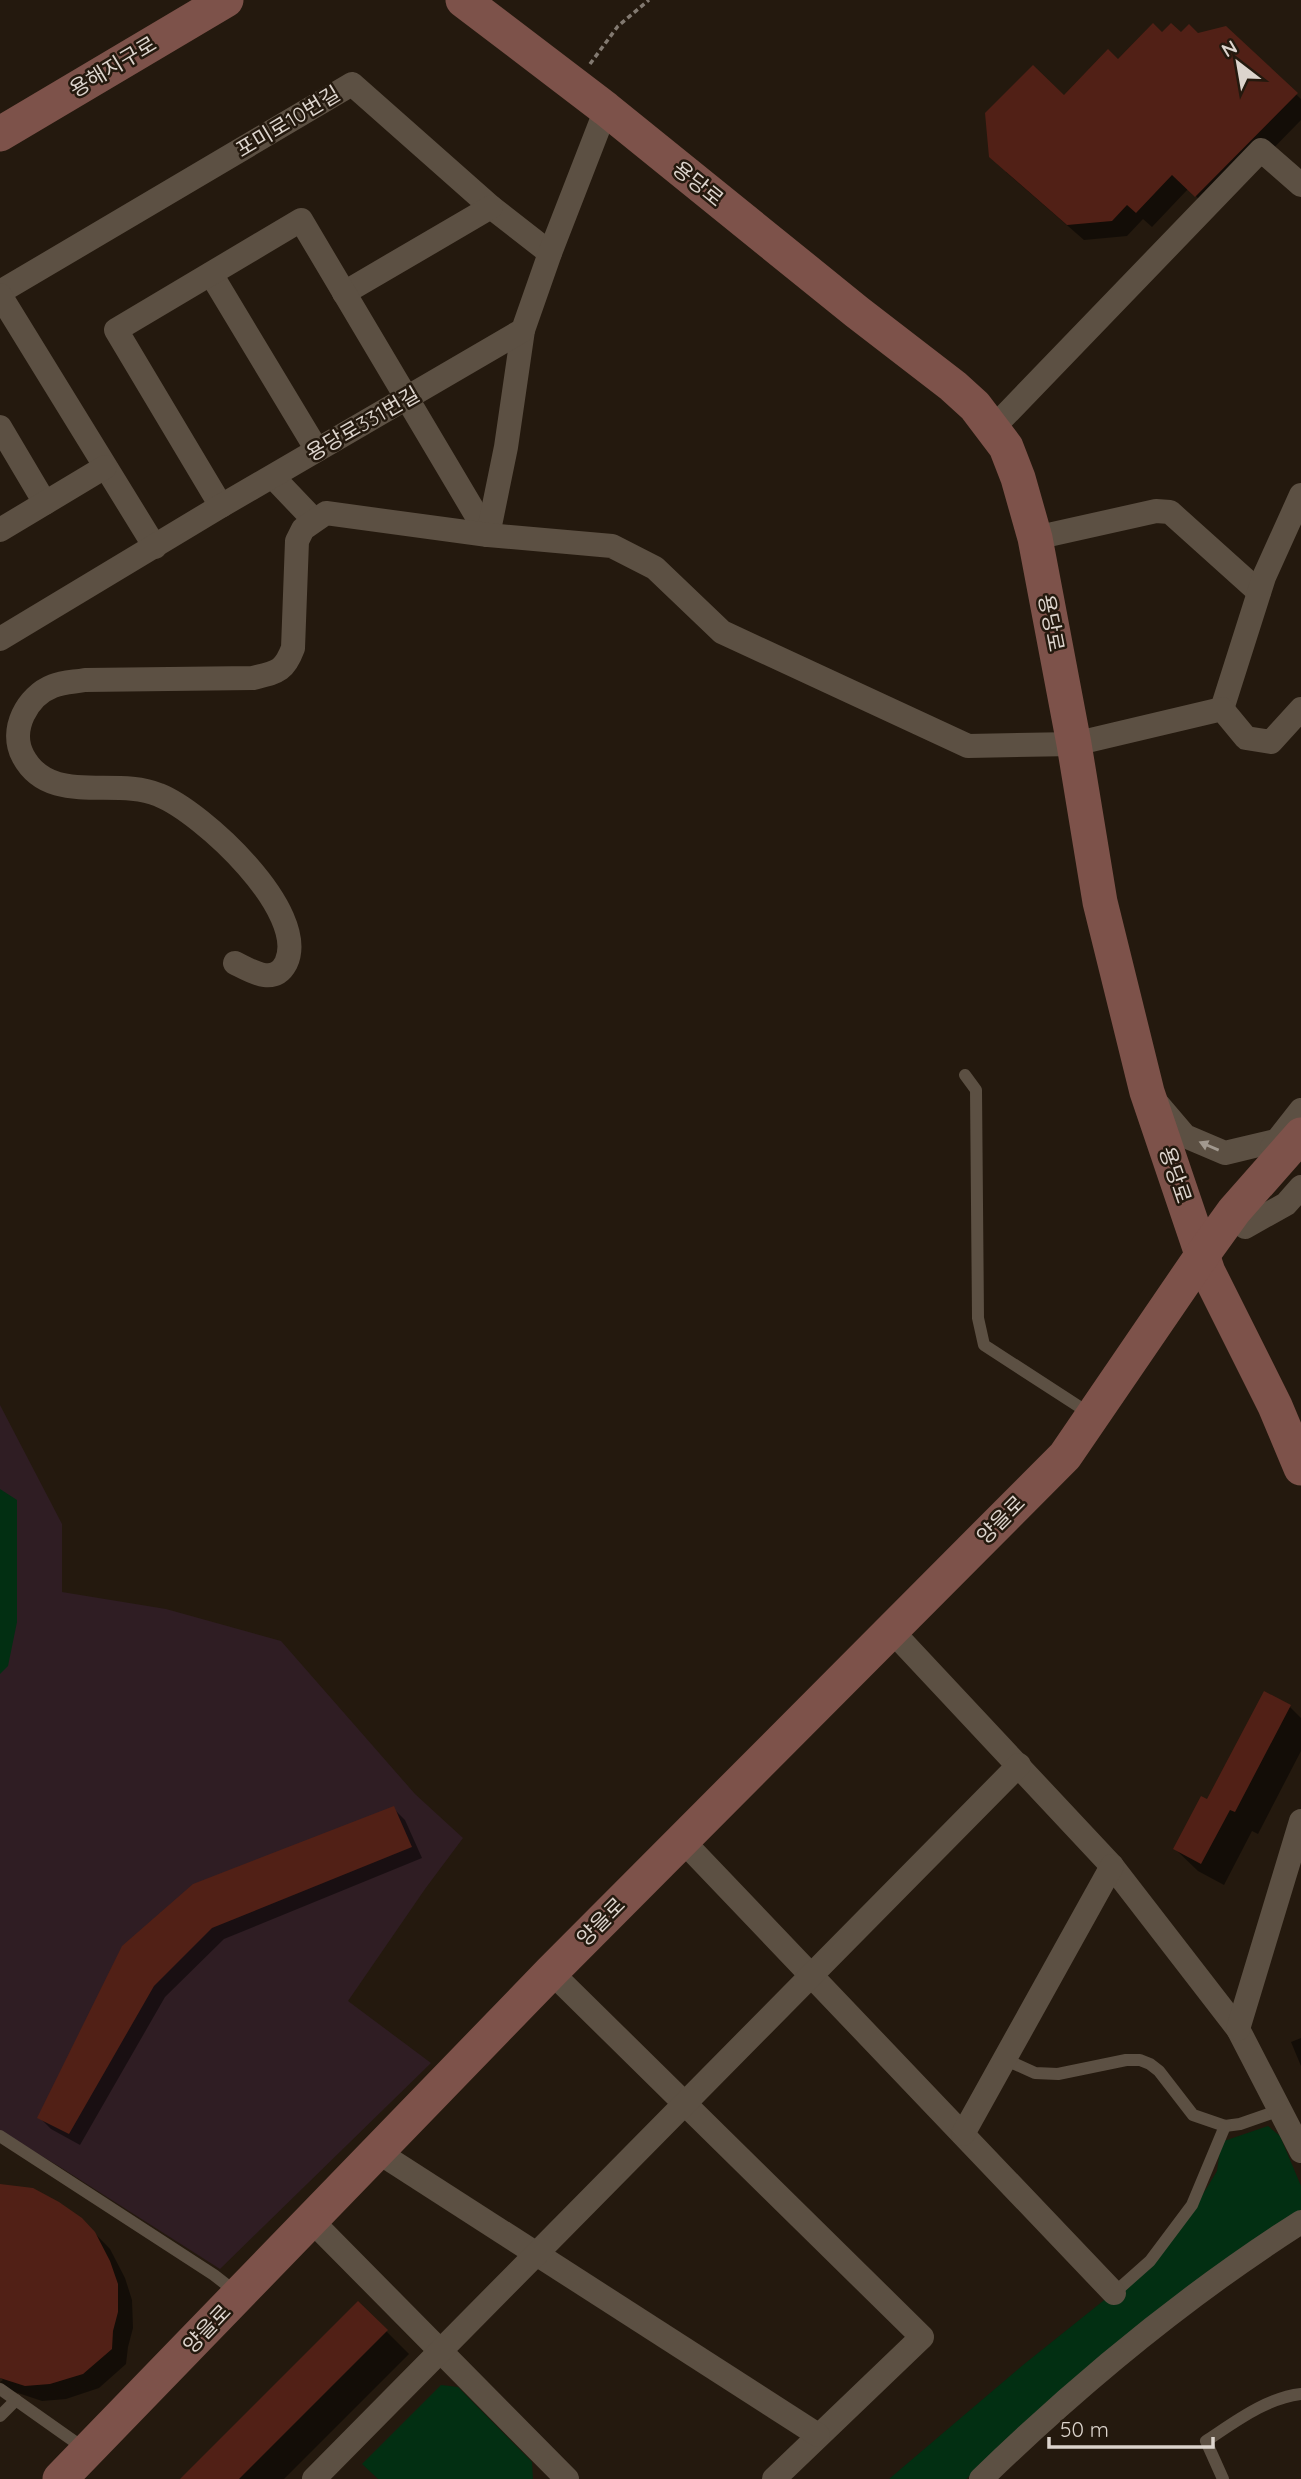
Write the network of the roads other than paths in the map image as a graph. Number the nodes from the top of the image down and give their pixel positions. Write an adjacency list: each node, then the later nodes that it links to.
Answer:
1 (226, 0): 4 (street, 용해지구로)
2 (463, 0): 3 (street, 용당로)
3 (606, 110): 7 (street); 14 (street, 용당로)
4 (0, 134)
5 (1301, 185): 14 (street)
6 (491, 208): 7 (street, 포미로10번길); 9 (street, 포미로10번길); 10 (street)
7 (550, 253): 11 (street)
8 (211, 274): 10 (street); 15 (street); 20 (street)
9 (0, 293): 16 (street)
10 (344, 293): 12 (street)
11 (523, 330): 12 (street, 용당로331번길); 23 (street)
12 (407, 399): 15 (street, 용당로331번길); 23 (street)
13 (0, 427): 19 (street)
14 (993, 428): 24 (street, 용당로)
15 (317, 450): 17 (street, 용당로331번길)
16 (105, 467): 19 (street); 25 (street)
17 (273, 477): 20 (street, 용당로331번길); 21 (street)
18 (1301, 495): 26 (street)
19 (45, 503): 22 (street)
20 (221, 506): 25 (street, 용당로331번길)
21 (314, 520): 23 (street); 31 (street)
22 (0, 530)
23 (488, 535): 30 (street)
24 (1035, 538): 26 (street); 30 (street, 용당로)
25 (155, 547): 27 (street, 용당로331번길)
26 (1259, 593): 28 (street)
27 (0, 639)
28 (1222, 709): 29 (street); 30 (street)
29 (1301, 709)
30 (1074, 744): 33 (street, 용당로)
31 (235, 963)
32 (965, 1075): 41 (lane)
33 (1147, 1092): 35 (street, one-way to 33); 39 (street, 용당로)
34 (1301, 1110): 35 (street)
35 (1288, 1138): 38 (street, 양을로)
36 (1301, 1164): 38 (street, 양을로)
37 (1301, 1187): 38 (street)
38 (1240, 1219): 39 (street, 양을로)
39 (1205, 1263): 40 (street, 용당로); 41 (street, 양을로)
40 (1288, 1412): 42 (street, 용당로)
41 (1092, 1416): 43 (street, 양을로)
42 (1301, 1468)
43 (892, 1631): 44 (street); 46 (street, 양을로)
44 (1019, 1765): 47 (street); 49 (street)
45 (1301, 1821): 50 (street)
46 (682, 1840): 48 (street, 양을로); 49 (street)
47 (1112, 1866): 50 (street); 51 (street)
48 (551, 1972): 52 (street); 58 (street, 양을로)
49 (811, 1975): 52 (street); 55 (street)
50 (1238, 2029): 53 (street)
51 (1004, 2059): 54 (lane); 55 (street)
52 (685, 2103): 61 (street); 69 (street)
53 (1290, 2118): 54 (lane); 57 (street)
54 (1225, 2126): 62 (lane)
55 (963, 2134): 62 (street)
56 (0, 2136): 63 (lane)
57 (1301, 2151)
58 (378, 2152): 59 (street, 양을로); 61 (street)
59 (312, 2221): 63 (street, 양을로); 64 (street)
60 (1301, 2222): 75 (street)
61 (537, 2253): 64 (street); 69 (street)
62 (1114, 2293)
63 (240, 2295): 70 (street, 양을로)
64 (439, 2352): 71 (street); 73 (street)
65 (0, 2389): 67 (lane)
66 (1301, 2394): 76 (lane)
67 (16, 2400): 68 (lane); 70 (lane)
68 (0, 2416)
69 (818, 2435): 74 (street)
70 (88, 2452): 72 (street, 양을로)
71 (563, 2478)
72 (60, 2479)
73 (314, 2479)
74 (774, 2479)
75 (981, 2479)
76 (1223, 2479)

